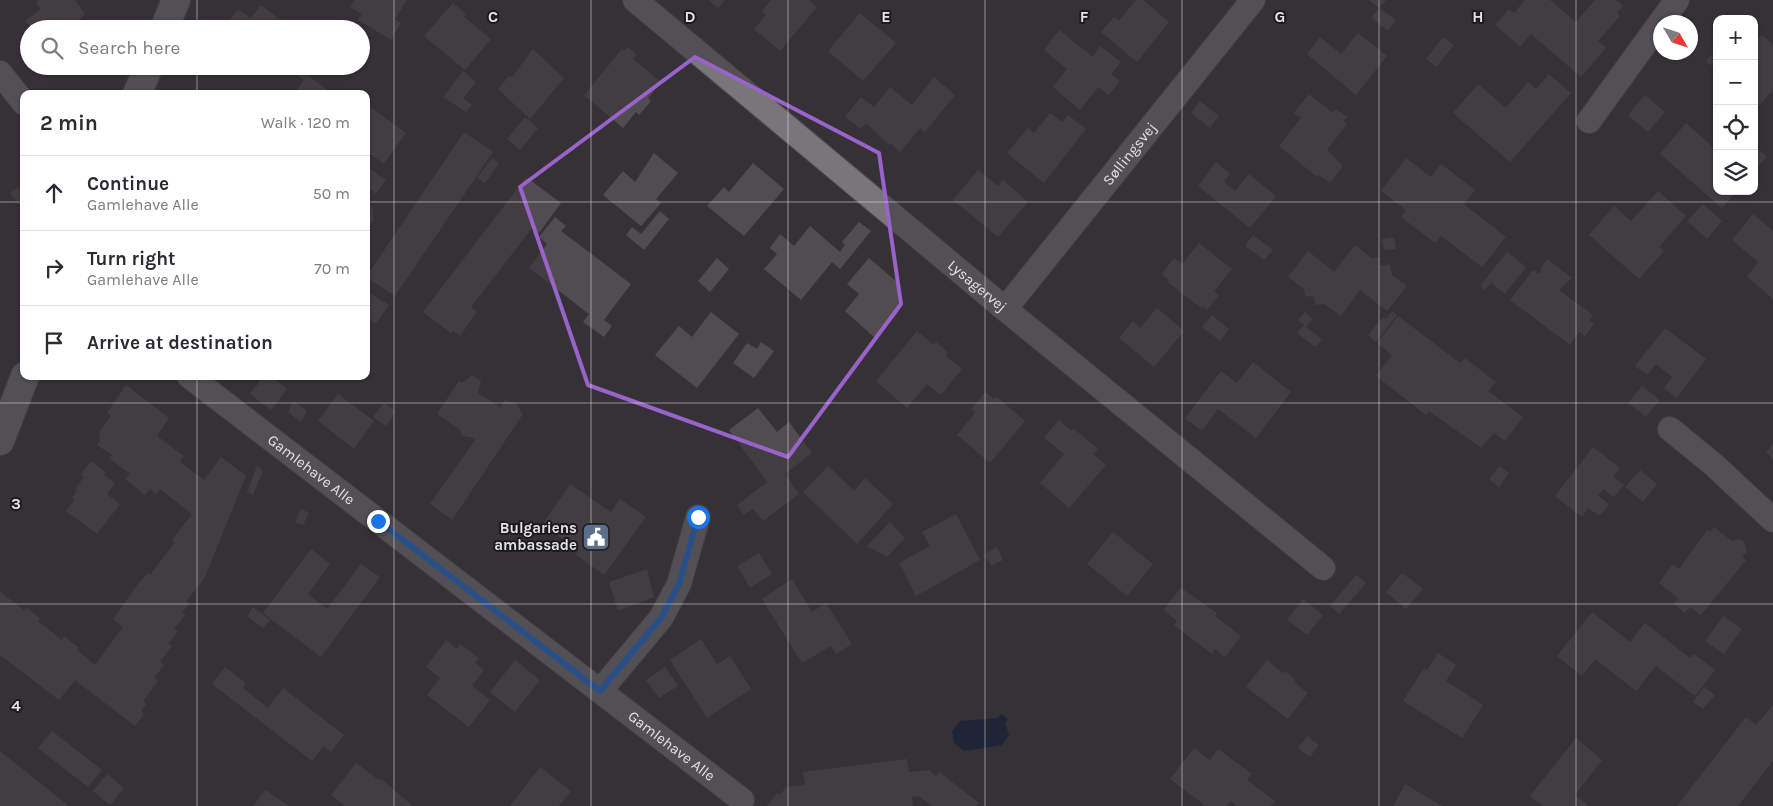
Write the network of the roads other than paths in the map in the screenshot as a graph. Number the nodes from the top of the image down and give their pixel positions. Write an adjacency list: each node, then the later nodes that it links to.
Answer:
1 (176, 0): 6 (street)
2 (635, 0): 13 (street, Lysagervej)
3 (1253, 0): 13 (street, Søllingsvej)
4 (1677, 0): 5 (street)
5 (1667, 15)
6 (168, 20)
7 (1653, 34): 12 (street)
8 (145, 75): 10 (street)
9 (1, 76): 11 (street)
10 (140, 90)
11 (20, 98)
12 (1589, 121)
13 (1005, 309): 20 (street, Lysagervej)
14 (23, 380): 17 (street)
15 (194, 380): 21 (street, Gamlehave Alle)
16 (1670, 429): 19 (street)
17 (0, 441)
18 (698, 517): 21 (street)
19 (1773, 520)
20 (1323, 568)
21 (600, 691): 22 (street, Gamlehave Alle)
22 (742, 800)

